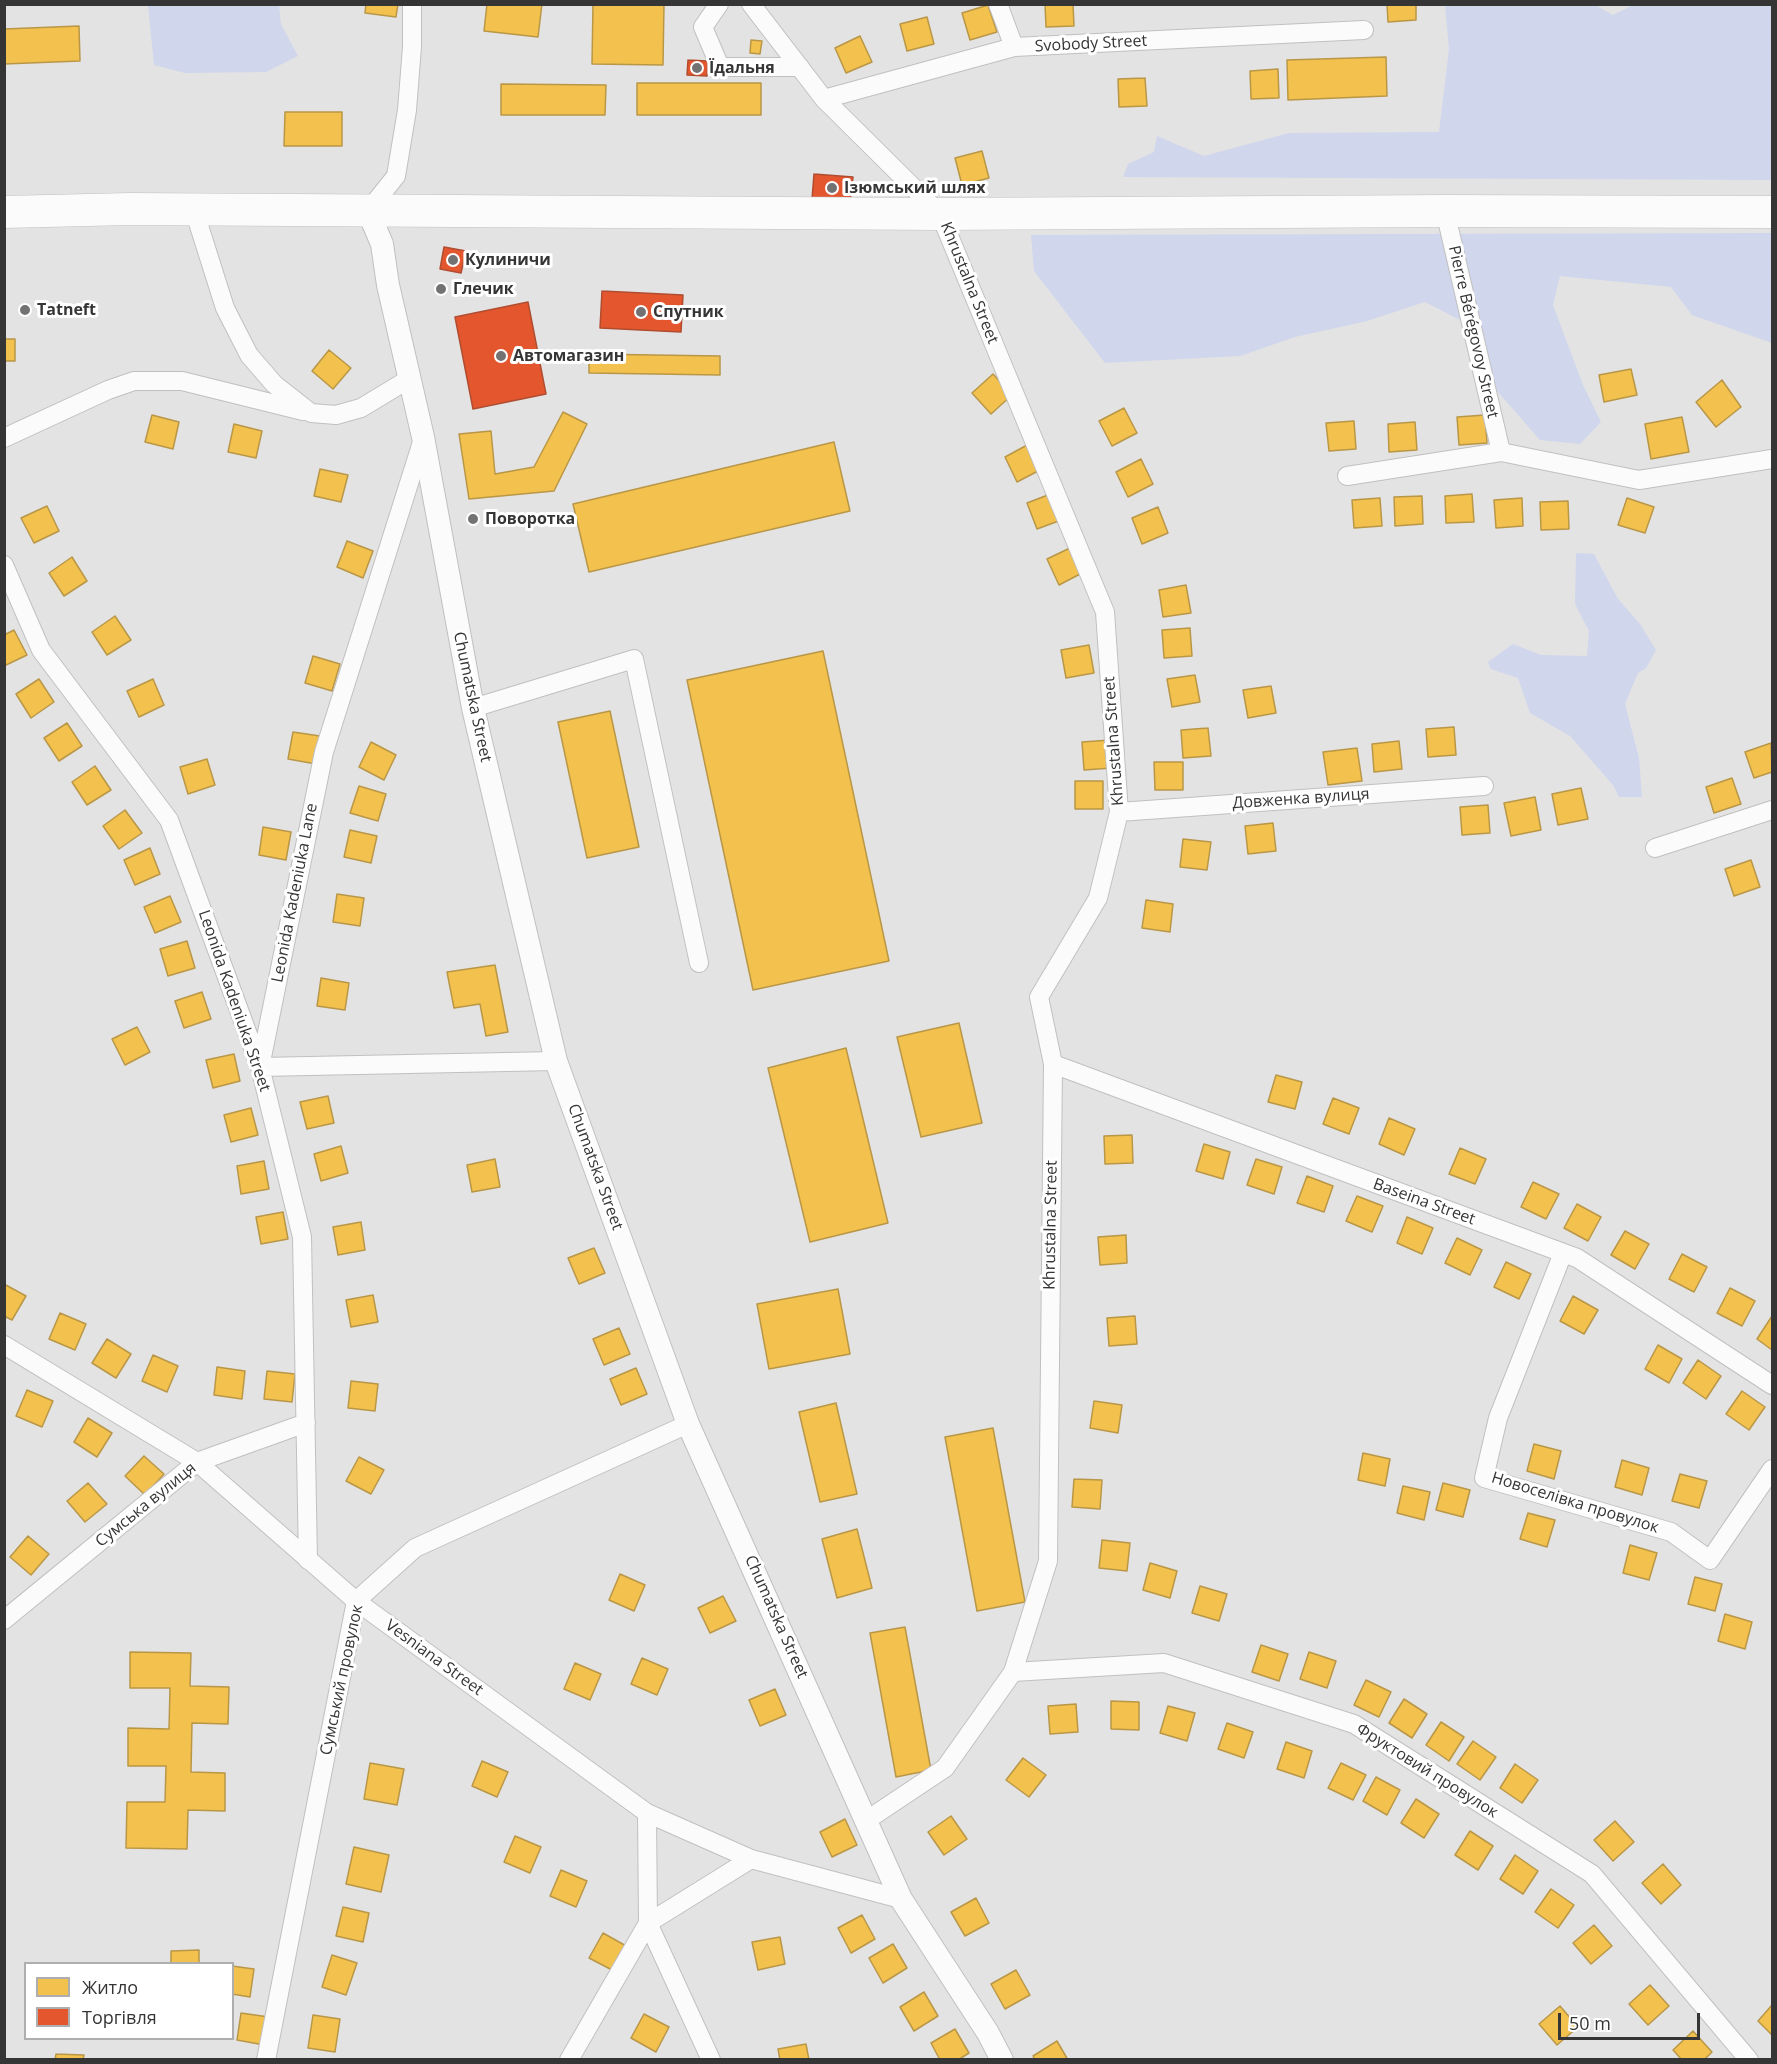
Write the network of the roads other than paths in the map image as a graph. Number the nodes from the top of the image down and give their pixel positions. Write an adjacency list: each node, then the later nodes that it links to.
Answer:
1 (412, 4): 10 (street)
2 (719, 4): 7 (street)
3 (751, 4): 7 (street)
4 (998, 4): 6 (street)
5 (1364, 30): 6 (street, Svobody Street)
6 (1014, 47): 8 (street, Svobody Street)
7 (800, 68): 8 (street)
8 (824, 99): 14 (street)
9 (194, 210): 10 (highway); 12 (highway); 16 (street)
10 (368, 211): 14 (highway); 15 (street, Chumatska Street)
11 (1445, 211): 13 (highway); 14 (highway); 19 (street, Pierre Bérégovoy Street)
12 (4, 212)
13 (1773, 212)
14 (940, 214): 26 (street, Khrustalna Street)
15 (409, 379): 16 (street); 17 (street, Chumatska Street)
16 (311, 412): 18 (street)
17 (423, 437): 23 (street, Chumatska Street); 31 (street, Leonida Kadeniuka Lane)
18 (4, 438)
19 (1501, 452): 20 (street); 21 (street)
20 (1773, 459)
21 (1347, 476)
22 (4, 566): 31 (street, Leonida Kadeniuka Street)
23 (473, 708): 28 (street); 29 (street, Chumatska Street)
24 (1484, 786): 26 (street, Довженка вулиця)
25 (1773, 810): 27 (street)
26 (1119, 812): 30 (street, Khrustalna Street)
27 (1655, 848)
28 (699, 963)
29 (556, 1061): 31 (street); 36 (street, Chumatska Street)
30 (1053, 1064): 32 (street, Baseina Street); 42 (street, Khrustalna Street)
31 (260, 1067): 35 (street, Leonida Kadeniuka Street)
32 (1563, 1253): 34 (street, Baseina Street); 38 (street, Новоселівка провулок)
33 (4, 1345): 37 (street, Vesniana Street)
34 (1773, 1385)
35 (306, 1423): 37 (street, Сумська вулиця); 39 (street, Leonida Kadeniuka Street)
36 (688, 1424): 40 (street, Сумський провулок); 44 (street, Chumatska Street)
37 (197, 1462): 39 (street, Vesniana Street); 41 (street, Сумська вулиця)
38 (1773, 1468)
39 (308, 1560): 40 (street, Vesniana Street)
40 (356, 1601): 43 (street, Vesniana Street); 48 (street, Сумський провулок)
41 (4, 1620)
42 (1012, 1672): 44 (street, Khrustalna Street); 52 (street, Фруктовий провулок)
43 (647, 1813): 45 (street, Vesniana Street); 47 (street)
44 (867, 1820): 46 (street, Chumatska Street)
45 (751, 1859): 46 (street, Vesniana Street); 47 (street)
46 (901, 1899): 51 (street, Chumatska Street)
47 (648, 1923): 49 (street); 50 (street)
48 (266, 2059)
49 (569, 2060)
50 (711, 2060)
51 (1002, 2060)
52 (1749, 2060)

